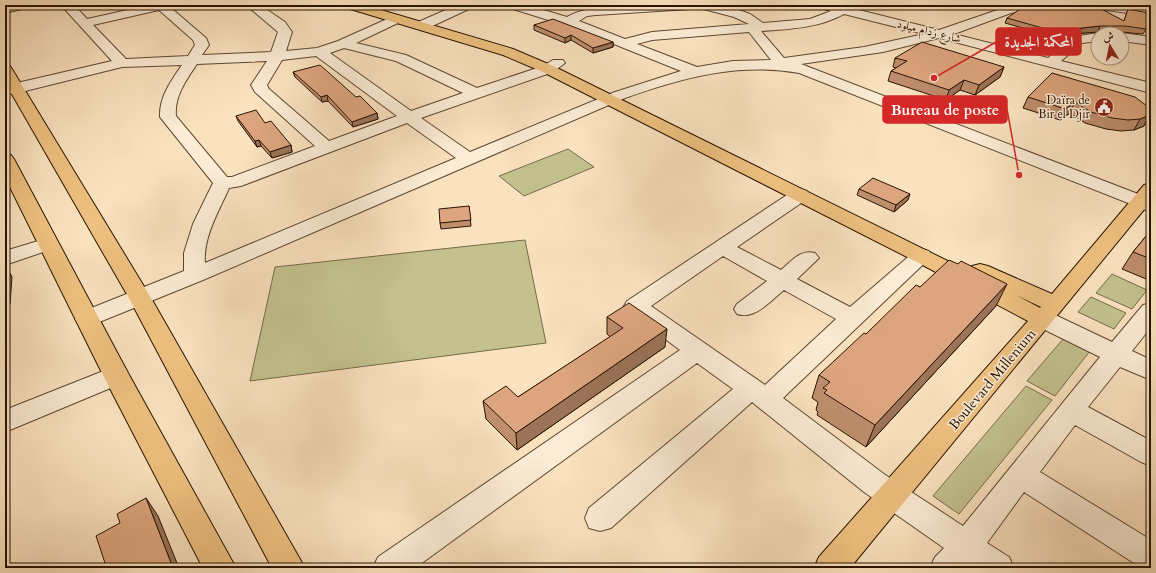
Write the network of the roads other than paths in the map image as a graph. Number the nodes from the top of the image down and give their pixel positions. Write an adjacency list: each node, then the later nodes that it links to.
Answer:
1 (22, 5): 14 (street)
2 (67, 5): 19 (street)
3 (163, 5): 19 (street); 30 (street)
4 (252, 5): 29 (street)
5 (351, 5): 17 (main road)
6 (372, 5): 20 (main road)
7 (467, 5): 20 (street)
8 (514, 5): 18 (street)
9 (689, 5): 18 (street)
10 (704, 5): 21 (street)
11 (824, 5): 15 (street, شارع زدام ميلود)
12 (1030, 5): 22 (street)
13 (1098, 5): 16 (street)
14 (5, 9)
15 (842, 10): 21 (street); 22 (street, شارع زدام ميلود)
16 (1151, 12)
17 (396, 19): 20 (main road); 27 (street)
18 (568, 22): 26 (street)
19 (84, 23): 32 (street)
20 (427, 24): 34 (main road)
21 (753, 29): 26 (street); 33 (street)
22 (941, 34): 31 (street, شارع زدام ميلود); 33 (street)
23 (1130, 37): 25 (street)
24 (1090, 38): 31 (street)
25 (1151, 41)
26 (623, 43): 36 (street)
27 (343, 44): 28 (street); 39 (street)
28 (320, 52): 29 (street); 41 (street)
29 (277, 56): 30 (street); 42 (street)
30 (193, 60): 32 (street); 45 (street)
31 (1051, 62): 38 (street, شارع زدام ميلود)
32 (122, 63): 37 (street)
33 (774, 63): 36 (street); 47 (street)
34 (553, 66): 39 (street); 40 (main road)
35 (5, 69): 37 (main road)
36 (696, 72): 40 (street)
37 (11, 88): 55 (main road)
38 (1151, 88)
39 (475, 93): 41 (street)
40 (615, 98): 43 (street); 46 (main road); 57 (main road)
41 (408, 117): 42 (street); 43 (street)
42 (326, 147): 45 (street)
43 (468, 159): 53 (street)
44 (8, 173): 48 (main road)
45 (222, 184): 53 (street)
46 (800, 195): 49 (street); 50 (main road)
47 (1147, 199): 57 (main road, Boulevard Millenium)
48 (48, 244): 51 (street); 60 (main road)
49 (722, 247): 54 (street); 61 (street)
50 (922, 256): 57 (main road); 59 (street)
51 (5, 258)
52 (808, 258): 54 (street)
53 (195, 275): 55 (street)
54 (783, 280): 56 (street); 59 (street)
55 (140, 298): 60 (street); 75 (main road)
56 (745, 309)
57 (1049, 311): 62 (street); 70 (main road, Boulevard Millenium)
58 (1151, 311): 62 (street)
59 (852, 318): 65 (street)
60 (87, 319): 64 (main road)
61 (696, 351): 65 (street); 76 (street)
62 (1117, 354): 63 (street); 66 (street)
63 (1151, 371)
64 (116, 375): 67 (street); 74 (main road)
65 (758, 394): 70 (street); 71 (street)
66 (1071, 410): 68 (street); 69 (street)
67 (5, 421)
68 (1151, 454)
69 (1021, 475): 72 (street); 73 (street)
70 (892, 496): 72 (street); 77 (main road, Boulevard Millenium)
71 (600, 518)
72 (966, 546): 78 (street); 79 (street)
73 (1151, 557)
74 (220, 568)
75 (289, 568)
76 (389, 568)
77 (830, 568)
78 (946, 568)
79 (998, 568)

